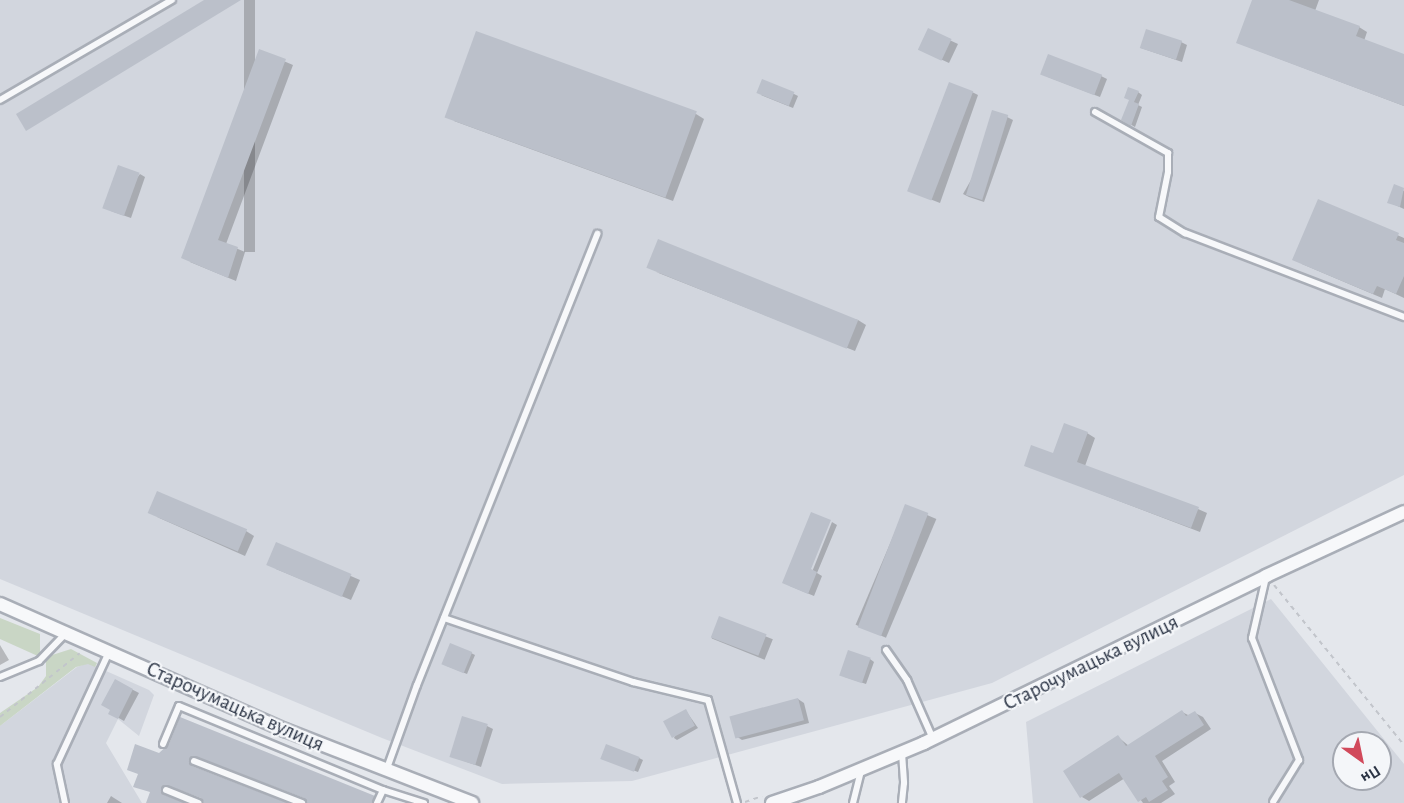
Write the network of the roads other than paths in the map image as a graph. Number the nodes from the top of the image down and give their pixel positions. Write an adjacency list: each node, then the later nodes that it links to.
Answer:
1 (172, 0): 2 (lane)
2 (0, 100)
3 (1095, 112): 5 (lane)
4 (597, 234): 9 (lane)
5 (1404, 317)
6 (1404, 512): 7 (street, Старочумацька вулиця)
7 (1266, 576): 14 (street, Старочумацька вулиця); 23 (lane)
8 (0, 604): 10 (street, Старочумацька вулиця)
9 (444, 618): 19 (lane); 30 (lane)
10 (67, 632): 12 (street, Старочумацька вулиця); 13 (lane)
11 (886, 650): 14 (lane)
12 (110, 651): 19 (street, Старочумацька вулиця); 24 (lane)
13 (0, 677)
14 (933, 739): 16 (street, Старочумацька вулиця)
15 (163, 744): 20 (lane)
16 (902, 753): 18 (street, Старочумацька вулиця); 33 (lane)
17 (194, 760): 26 (lane)
18 (861, 770): 22 (street, Старочумацька вулиця); 32 (lane)
19 (386, 772): 29 (street, Старочумацька вулиця)
20 (382, 789): 27 (lane); 28 (lane)
21 (166, 790): 25 (lane)
22 (792, 800): 31 (street, Старочумацька вулиця)
23 (1274, 802)
24 (65, 803)
25 (199, 803)
26 (302, 803)
27 (377, 803)
28 (424, 803)
29 (472, 803)
30 (737, 803)
31 (772, 803)
32 (853, 803)
33 (902, 803)

